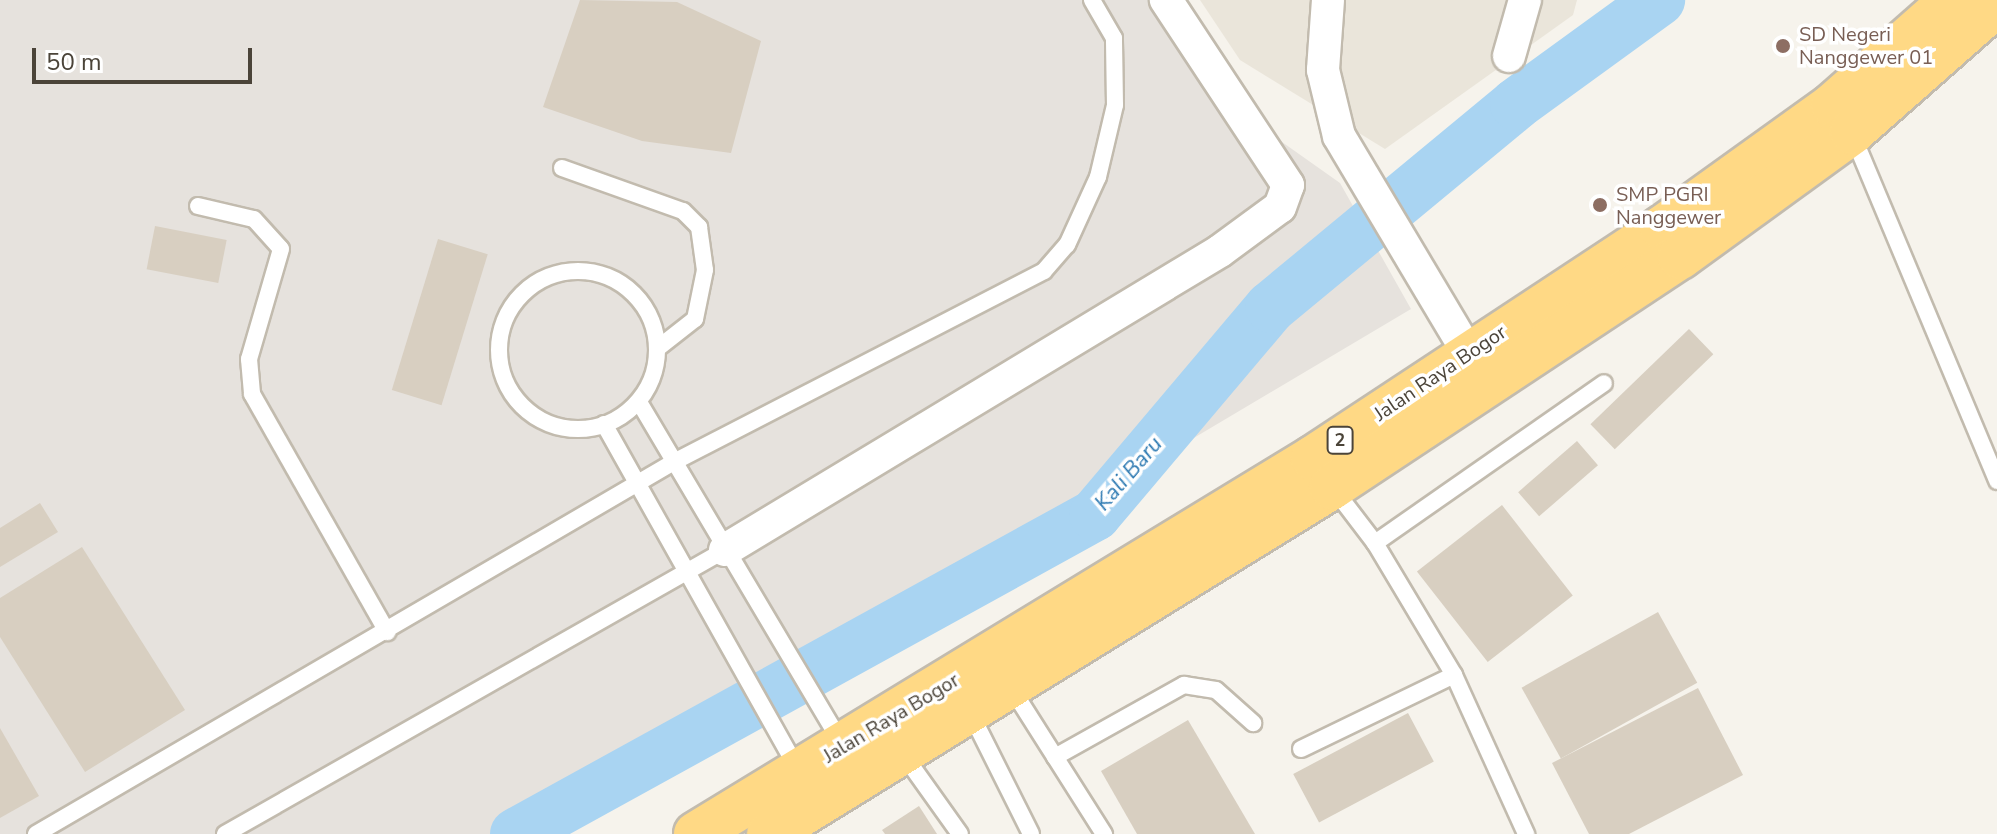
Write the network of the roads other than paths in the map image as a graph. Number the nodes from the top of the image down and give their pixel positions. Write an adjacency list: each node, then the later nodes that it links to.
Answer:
1 (1092, 0): 16 (lane)
2 (1166, 0): 21 (street)
3 (1328, 0): 12 (street)
4 (1525, 0): 7 (street)
5 (1952, 0): 8 (highway, Jalan Raya Bogor / 2)
6 (1997, 4): 8 (highway, Jalan Raya Bogor / 2)
7 (1509, 56)
8 (1842, 118): 12 (highway, Jalan Raya Bogor / 2); 17 (lane)
9 (562, 168): 11 (lane)
10 (198, 206): 23 (lane)
11 (658, 348): 14 (lane); 15 (lane)
12 (1467, 351): 19 (highway, Jalan Raya Bogor / 2); 28 (highway, Jalan Raya Bogor / 2)
13 (1604, 383): 20 (lane)
14 (639, 402): 15 (lane); 16 (lane)
15 (604, 424): 18 (lane)
16 (674, 462): 18 (lane); 21 (lane)
17 (1997, 481)
18 (637, 484): 22 (lane); 23 (lane)
19 (1332, 487): 20 (lane); 25 (highway, Jalan Raya Bogor / 2)
20 (1375, 543): 24 (lane)
21 (731, 560): 22 (lane); 30 (lane)
22 (685, 572): 32 (lane); 34 (lane)
23 (387, 632): 33 (lane)
24 (1454, 675): 29 (lane); 40 (lane)
25 (1012, 689): 26 (highway, Jalan Raya Bogor / 2); 31 (lane)
26 (971, 714): 28 (highway, Jalan Raya Bogor / 2); 38 (lane)
27 (1253, 723): 31 (lane)
28 (894, 740): 30 (highway, Jalan Raya Bogor / 2); 37 (lane)
29 (1301, 749)
30 (847, 752): 32 (highway, Jalan Raya Bogor / 2)
31 (1055, 757): 39 (lane)
32 (802, 777): 35 (highway, Jalan Raya Bogor / 2); 36 (highway, Jalan Raya Bogor / 2)
33 (36, 834)
34 (225, 834)
35 (696, 834)
36 (769, 834)
37 (960, 834)
38 (1031, 834)
39 (1104, 834)
40 (1526, 834)

